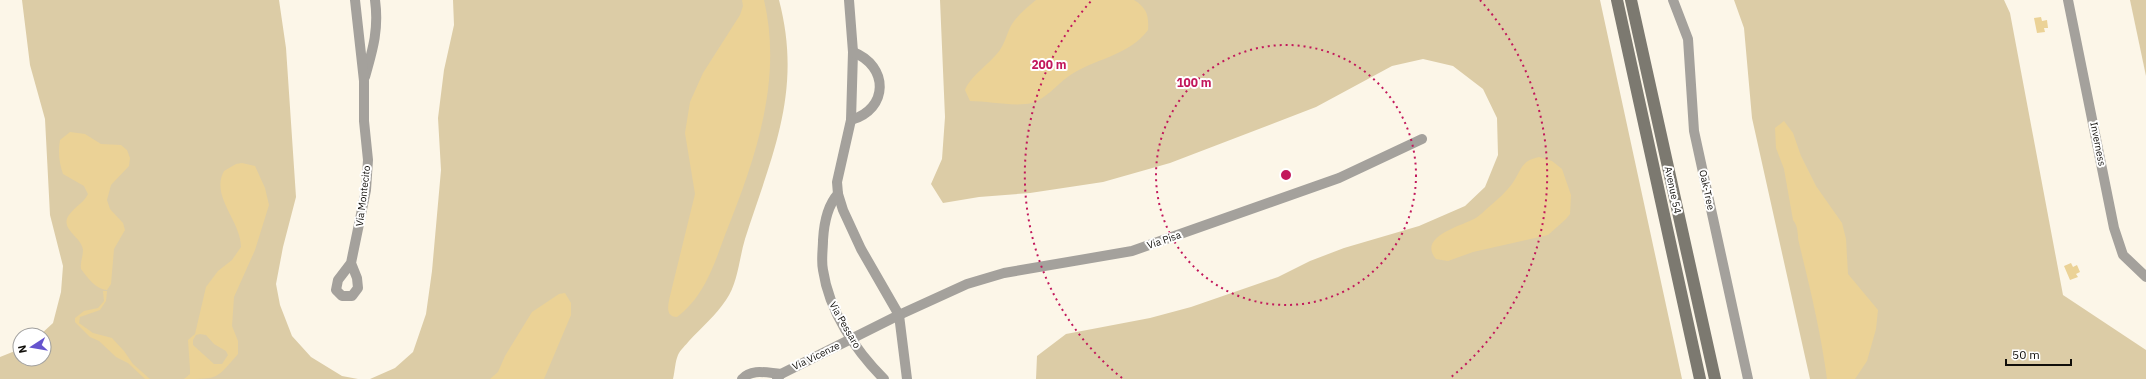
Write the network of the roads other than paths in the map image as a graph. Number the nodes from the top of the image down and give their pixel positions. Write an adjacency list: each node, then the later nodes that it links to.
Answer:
1 (354, 0): 9 (street, Via Montecito)
2 (375, 0): 9 (street, Via Montecito)
3 (1616, 0): 21 (street, Avenue 54)
4 (1631, 0): 22 (street, Avenue 54)
5 (1673, 0): 23 (street, Oak-Tree)
6 (2068, 0): 14 (street, Inverness)
7 (850, 2): 8 (street, Via Pessaro)
8 (853, 52): 10 (street, Via Pessaro); 10 (street)
9 (364, 80): 13 (street, Via Montecito)
10 (851, 120): 12 (street, Via Pessaro)
11 (1422, 139): 15 (street, Via Pisa)
12 (838, 194): 15 (street, Via Pessaro); 16 (street, Via Pessaro)
13 (351, 263)
14 (2146, 277)
15 (899, 315): 16 (street, Via Pisa); 20 (street, Via Pessaro)
16 (852, 339): 17 (street, Via Vicenze); 19 (street, Via Pessaro)
17 (779, 376): 18 (street, Via Vicenze)
18 (742, 379)
19 (884, 379)
20 (907, 379)
21 (1700, 379)
22 (1715, 379)
23 (1748, 379)

